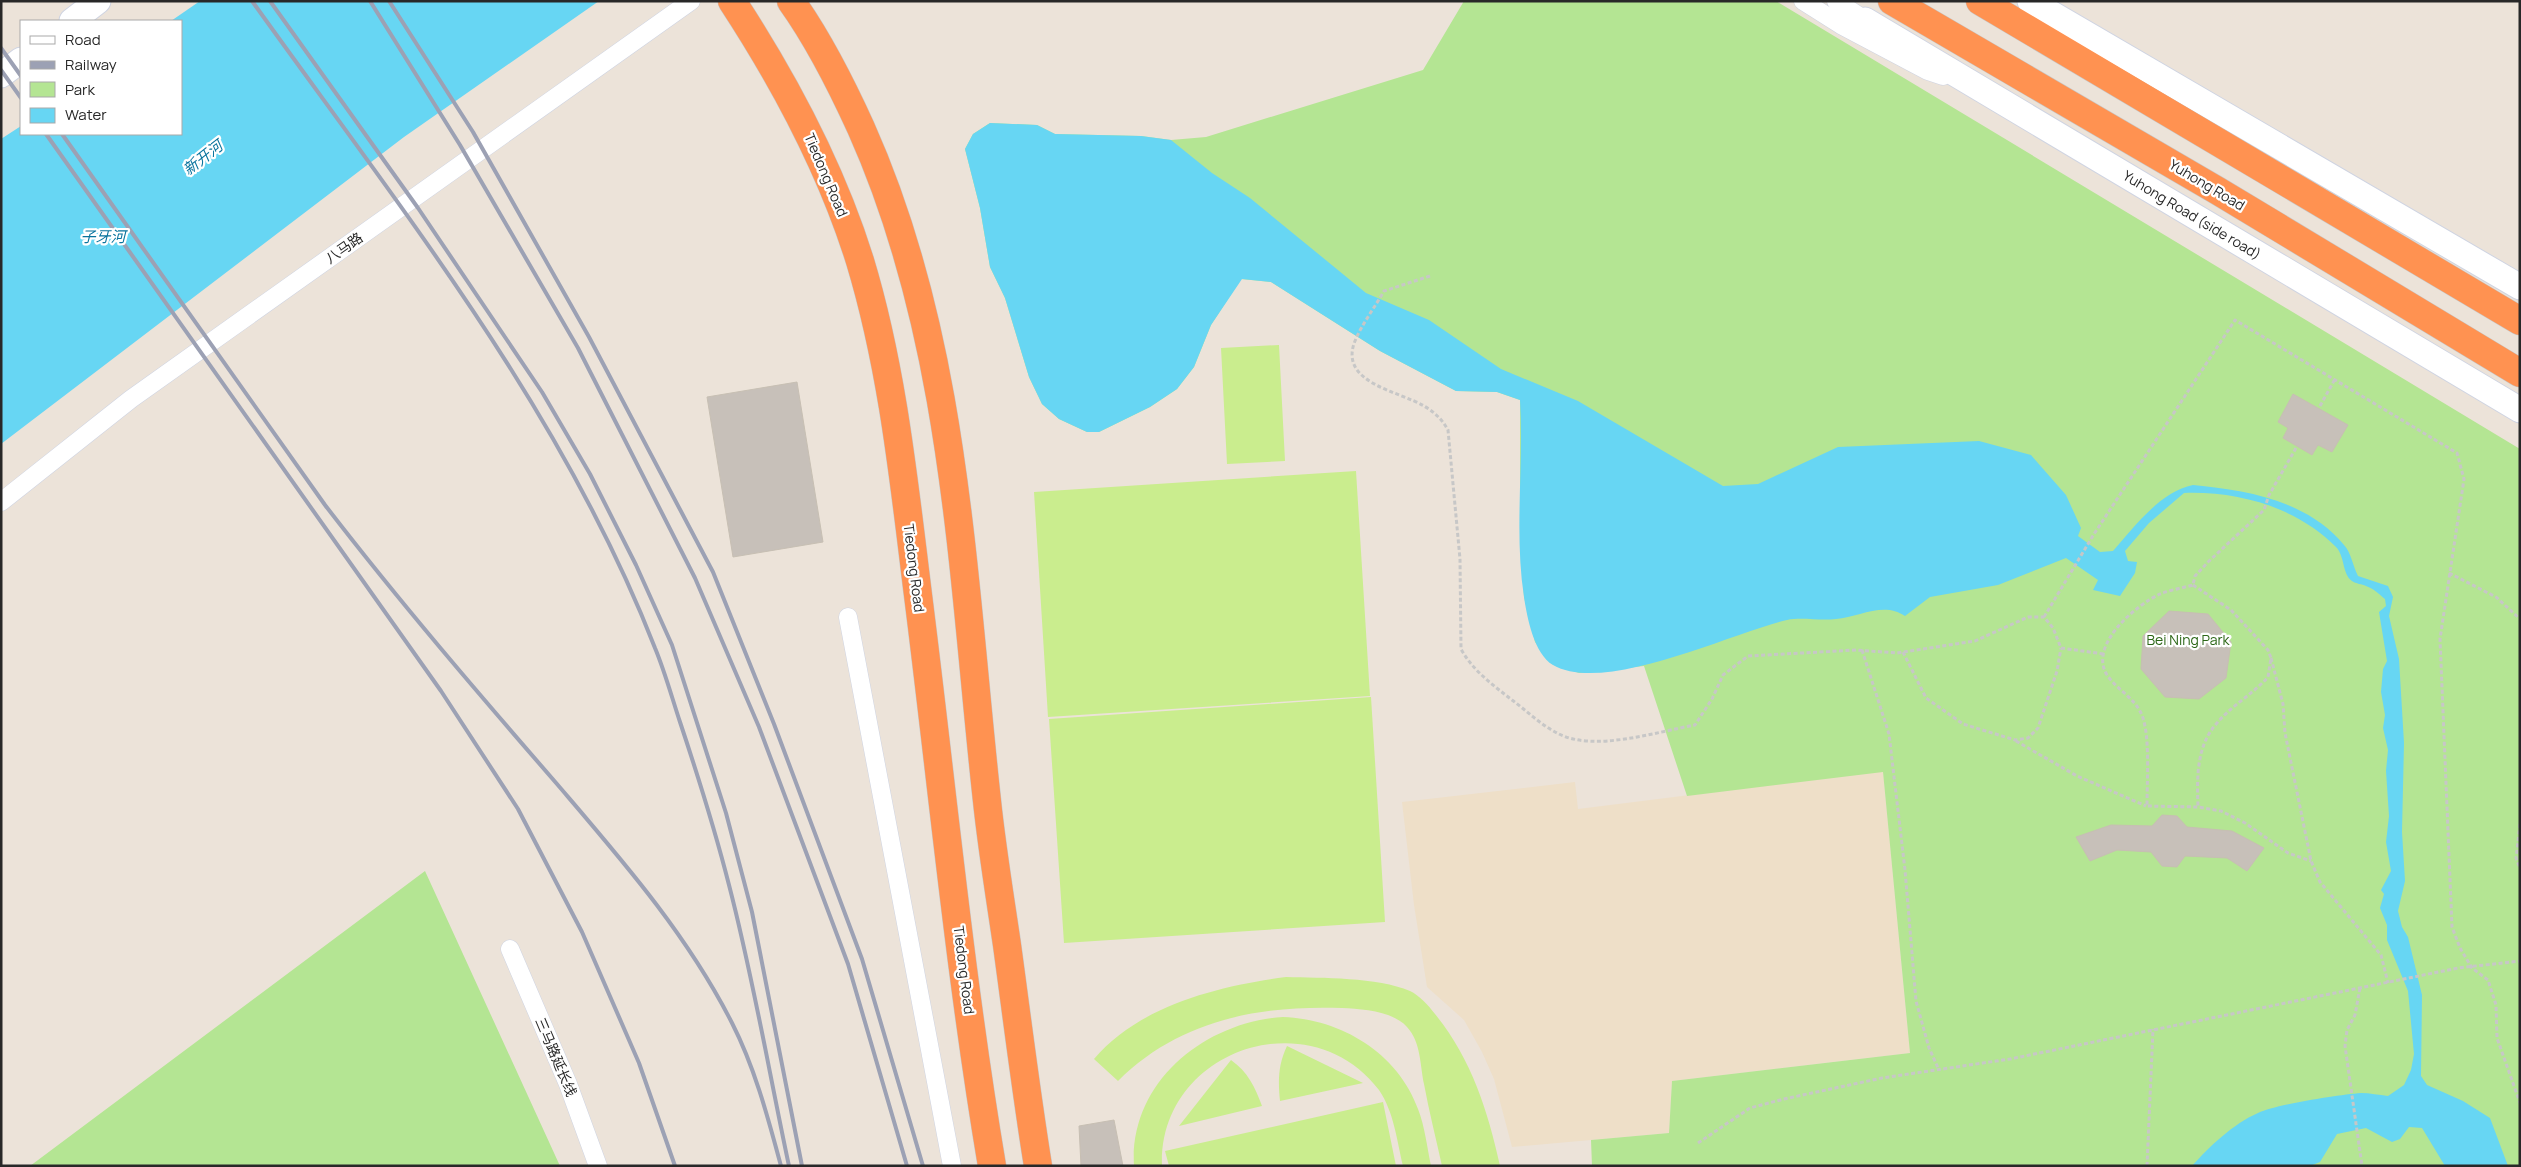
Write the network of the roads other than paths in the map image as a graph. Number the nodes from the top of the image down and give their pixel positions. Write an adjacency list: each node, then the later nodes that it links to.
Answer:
1 (98, 1): 10 (main road)
2 (691, 1): 19 (street, 八马路)
3 (1803, 1): 14 (street)
4 (1836, 1): 11 (street)
5 (1892, 1): 17 (highway, Yuhong Road)
6 (1980, 1): 16 (highway)
7 (2030, 1): 15 (main road)
8 (734, 6): 24 (highway, Tiedong Road)
9 (796, 7): 25 (highway)
10 (73, 20)
11 (1865, 20): 14 (main road, Yuhong Road (side road))
12 (20, 61): 13 (main road)
13 (1, 75)
14 (1980, 88): 18 (main road, Yuhong Road (side road))
15 (2520, 287)
16 (2520, 321)
17 (2520, 373)
18 (2520, 410)
19 (1, 502)
20 (848, 617): 23 (street)
21 (510, 949): 22 (street, 三马路延长线)
22 (598, 1166)
23 (952, 1166)
24 (992, 1166)
25 (1038, 1166)

